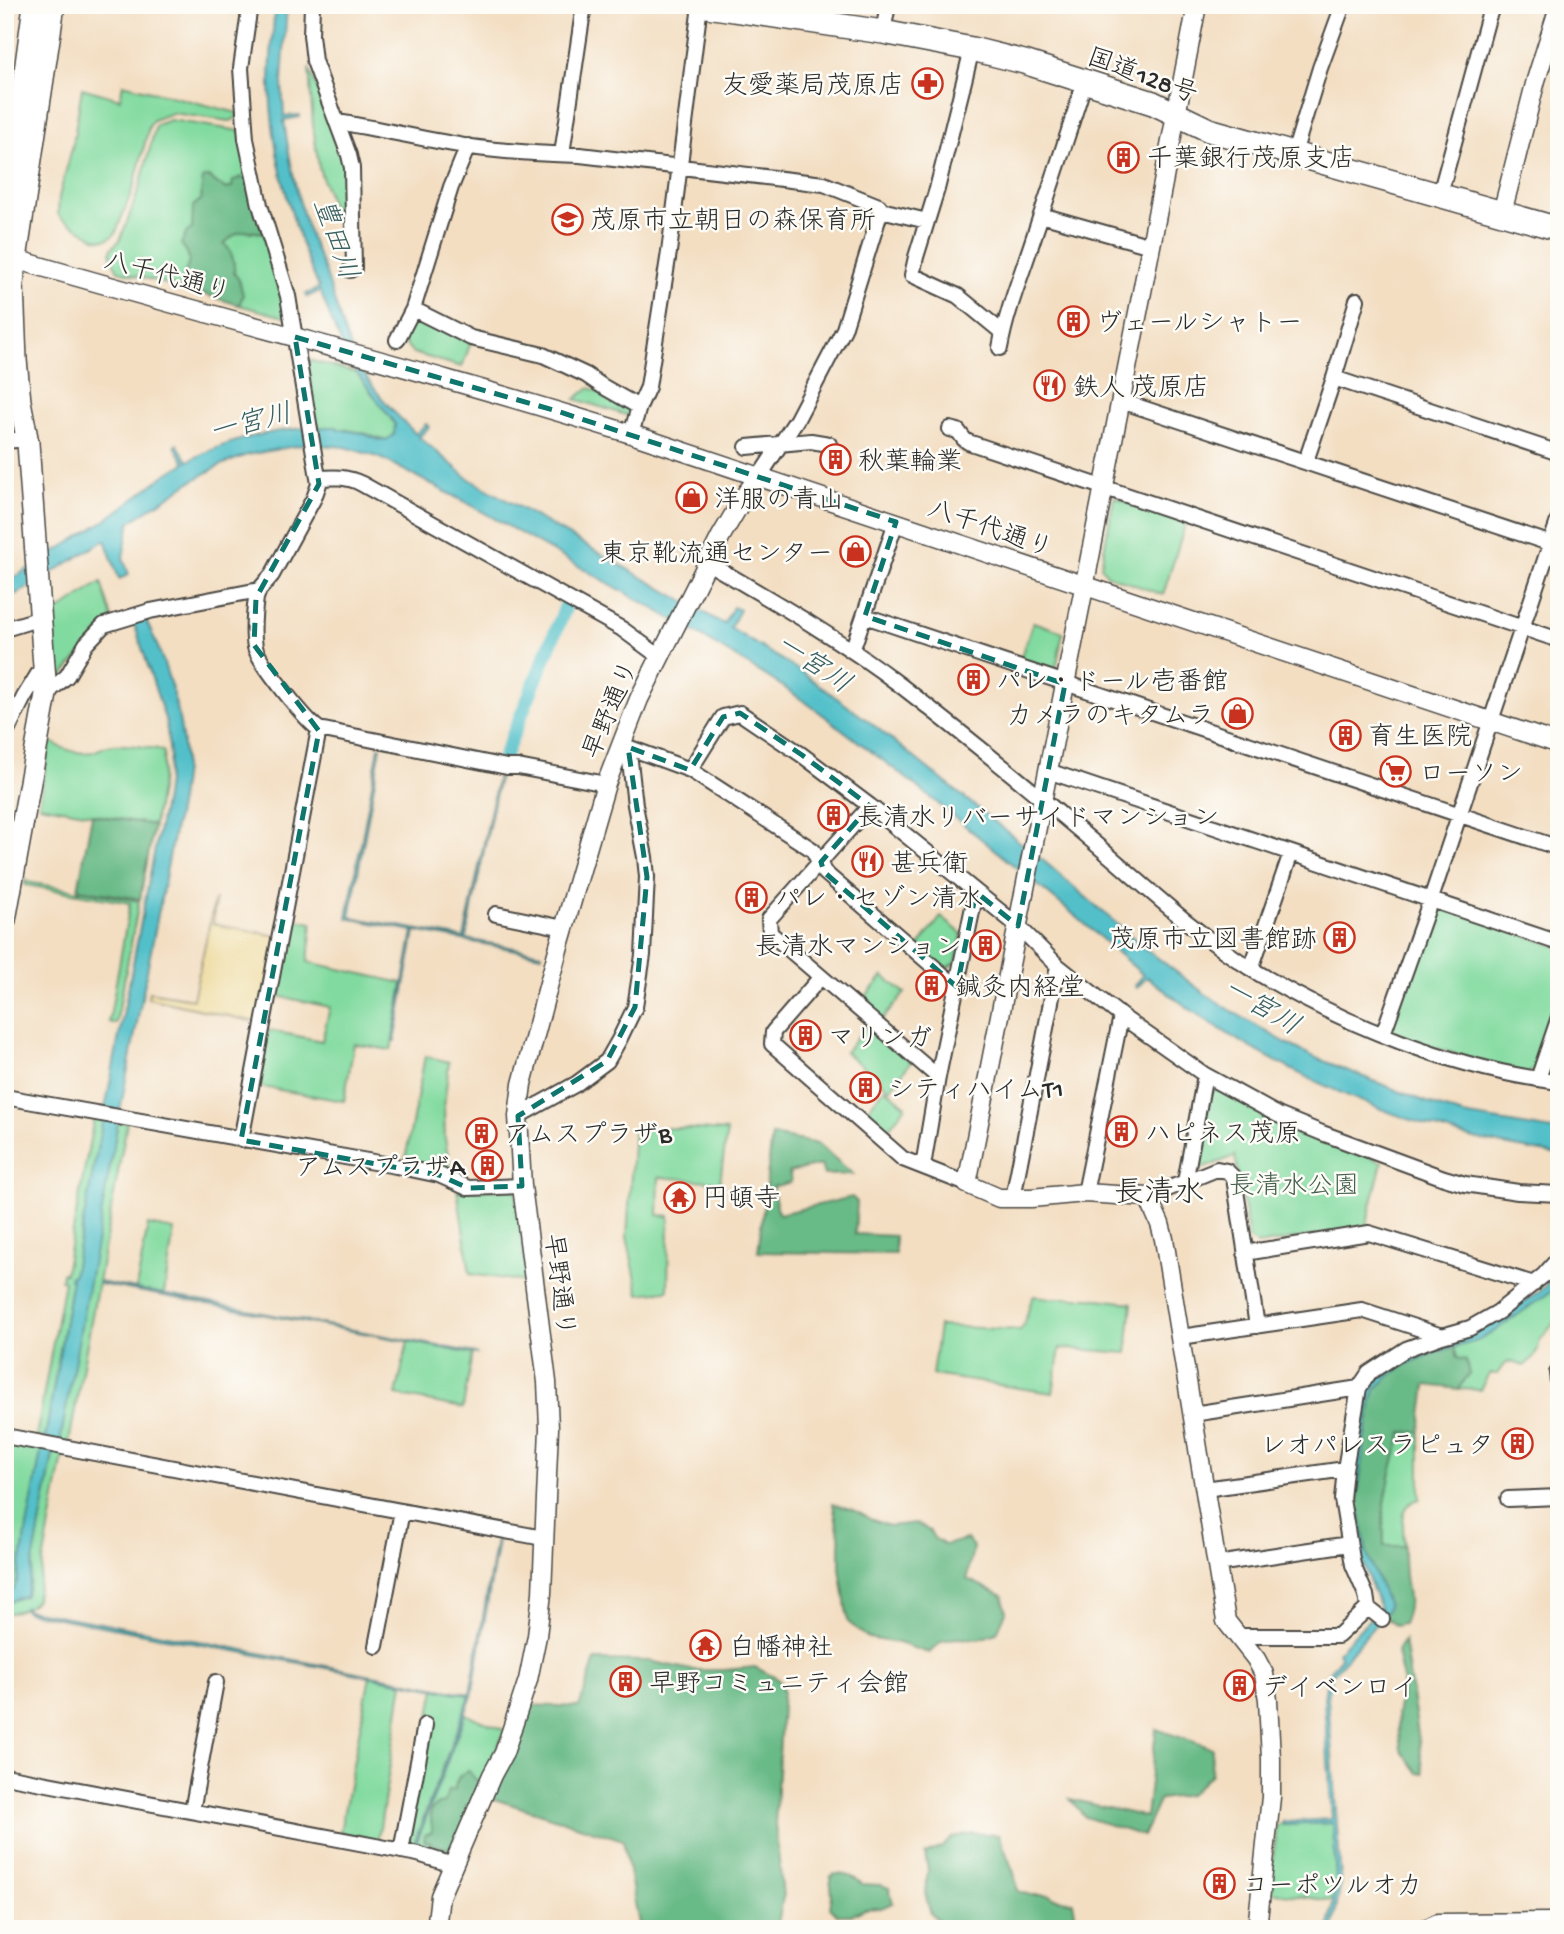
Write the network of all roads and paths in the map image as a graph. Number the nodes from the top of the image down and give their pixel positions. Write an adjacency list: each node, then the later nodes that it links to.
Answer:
1 (35, 5): 26 (highway)
2 (53, 5): 29 (highway)
3 (250, 5): 34 (street)
4 (313, 5): 16 (street)
5 (584, 5): 18 (street)
6 (888, 5): 12 (street)
7 (1196, 5): 15 (street)
8 (1343, 5): 19 (street)
9 (1493, 5): 21 (street)
10 (704, 6): 12 (highway, 国道128号); 20 (street)
11 (1556, 10): 23 (street)
12 (883, 32): 13 (highway, 国道128号)
13 (972, 49): 14 (highway, 国道128号); 25 (street)
14 (1085, 81): 15 (highway, 国道128号); 24 (street)
15 (1175, 113): 19 (highway, 国道128号); 28 (street)
16 (337, 122): 17 (street); 30 (street)
17 (468, 146): 18 (street); 32 (street)
18 (562, 154): 20 (street)
19 (1296, 154): 21 (highway, 国道128号)
20 (680, 166): 22 (street); 41 (street)
21 (1440, 194): 23 (highway, 国道128号)
22 (881, 210): 25 (street); 47 (street)
23 (1502, 213): 27 (highway, 国道128号)
24 (1041, 215): 28 (street); 33 (street)
25 (928, 221): 33 (street)
26 (5, 223)
27 (1559, 229)
28 (1151, 246): 40 (street)
29 (10, 258): 34 (street, 八千代通り); 39 (main road)
30 (350, 270)
31 (1357, 300): 38 (street)
32 (414, 309): 35 (street); 41 (street)
33 (1003, 333): 36 (street)
34 (301, 339): 43 (street, 八千代通り); 51 (street)
35 (397, 340)
36 (1000, 348)
37 (5, 351): 39 (main road)
38 (1335, 378): 49 (street); 50 (street)
39 (20, 401): 44 (main road)
40 (1121, 401): 50 (street); 53 (street)
41 (639, 407): 43 (street)
42 (950, 429): 53 (street)
43 (631, 434): 52 (street, 八千代通り)
44 (28, 439): 45 (street); 60 (main road)
45 (5, 440)
46 (829, 444): 47 (street)
47 (782, 445): 48 (street); 52 (street)
48 (747, 447)
49 (1559, 453)
50 (1307, 461): 56 (street)
51 (317, 477): 59 (street); 66 (street)
52 (759, 477): 55 (street, 八千代通り); 57 (street)
53 (1103, 487): 58 (street); 62 (street)
54 (1559, 519): 56 (street)
55 (896, 522): 58 (street, 八千代通り); 61 (street)
56 (1554, 545): 62 (street)
57 (706, 568): 65 (street); 66 (street, 早野通り)
58 (1084, 586): 68 (street); 70 (street, 八千代通り)
59 (259, 590): 69 (street); 71 (street)
60 (40, 614): 63 (street); 67 (main road)
61 (865, 616): 65 (street); 68 (street)
62 (1522, 628): 64 (street); 70 (street)
63 (5, 629)
64 (1559, 640)
65 (852, 651): 79 (street)
66 (661, 655): 74 (street, 早野通り)
67 (44, 664): 69 (main road); 72 (street)
68 (1065, 684): 76 (street); 80 (street)
69 (46, 694): 88 (main road)
70 (1491, 721): 73 (street, 八千代通り); 80 (street)
71 (319, 729): 77 (street); 104 (street)
72 (5, 735)
73 (1559, 744)
74 (622, 745): 75 (street); 77 (street, 早野通り); 103 (street)
75 (690, 770): 78 (street); 83 (street)
76 (1048, 771): 79 (street); 82 (street)
77 (606, 784): 89 (street, 早野通り)
78 (870, 806): 83 (street); 84 (street)
79 (1041, 806): 87 (street); 92 (street)
80 (1460, 815): 81 (street); 85 (street)
81 (1559, 848)
82 (1291, 853): 85 (street); 92 (street)
83 (821, 862): 93 (street); 94 (street)
84 (976, 892): 87 (street); 94 (street)
85 (1432, 899): 90 (street); 97 (street)
86 (496, 914): 89 (street)
87 (1019, 919): 91 (street); 107 (street)
88 (5, 920)
89 (564, 928): 103 (street, 早野通り)
90 (1559, 943)
91 (1058, 966): 95 (street); 112 (street)
92 (1251, 969): 97 (street)
93 (820, 978): 99 (street); 105 (street)
94 (957, 987): 99 (street)
95 (1121, 1016): 98 (street); 109 (street)
96 (1559, 1017): 100 (street)
97 (1383, 1034): 100 (street)
98 (1205, 1075): 106 (street); 110 (street)
99 (938, 1077): 105 (street)
100 (1538, 1079): 101 (street)
101 (1559, 1082)
102 (5, 1097): 104 (street)
103 (518, 1116): 108 (street, 早野通り)
104 (241, 1139): 108 (street)
105 (923, 1166): 107 (street)
106 (1185, 1182): 111 (street); 113 (street)
107 (967, 1184): 112 (street)
108 (522, 1186): 129 (street, 早野通り)
109 (1086, 1193): 111 (street); 112 (street)
110 (1559, 1194)
111 (1148, 1197): 118 (street)
112 (1013, 1198)
113 (1245, 1253): 115 (street); 116 (street)
114 (1559, 1258): 115 (street)
115 (1534, 1284): 117 (street)
116 (1257, 1326): 117 (street); 118 (street)
117 (1442, 1336): 120 (street)
118 (1181, 1337): 122 (street)
119 (1557, 1373): 121 (street)
120 (1359, 1388): 122 (street); 124 (street)
121 (1559, 1390)
122 (1193, 1414): 125 (street)
123 (5, 1436): 128 (street)
124 (1345, 1469): 125 (street); 130 (street)
125 (1205, 1489): 131 (street)
126 (1559, 1497): 127 (street)
127 (1508, 1499)
128 (402, 1511): 129 (street); 133 (street)
129 (543, 1538): 139 (street, 早野通り)
130 (1349, 1544): 131 (street); 132 (street)
131 (1217, 1564): 132 (street)
132 (1238, 1636): 142 (street)
133 (376, 1646)
134 (216, 1682): 137 (street)
135 (425, 1725): 138 (street)
136 (5, 1776): 137 (street)
137 (192, 1811): 138 (street)
138 (401, 1851): 139 (street)
139 (453, 1865): 141 (street, 早野通り)
140 (1559, 1922): 143 (street)
141 (436, 1929)
142 (1257, 1929)
143 (1424, 1929)

